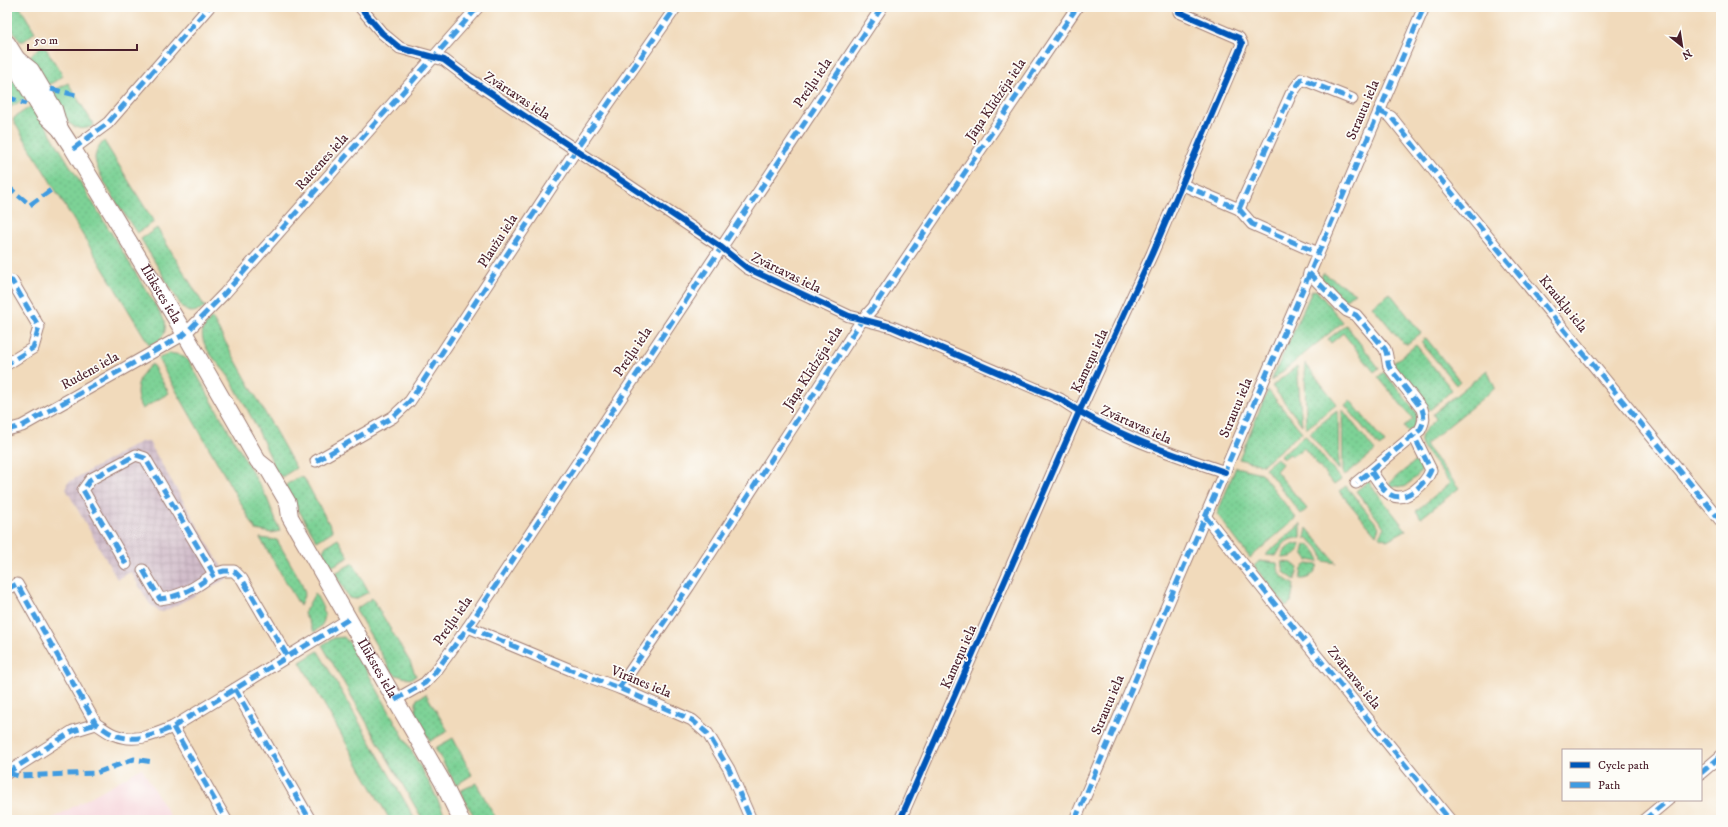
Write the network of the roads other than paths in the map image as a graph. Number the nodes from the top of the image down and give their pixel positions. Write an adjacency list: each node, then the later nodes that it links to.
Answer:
1 (209, 7): 13 (street)
2 (360, 7): 10 (street, Zvārtavas iela)
3 (478, 7): 10 (street, Raicenes iela)
4 (676, 7): 14 (street, Plaužu iela)
5 (882, 7): 17 (street, Preiļu iela)
6 (1077, 7): 21 (street, Jāņa Klīdzēja iela)
7 (1424, 7): 12 (street, Strautu iela)
8 (1179, 12): 15 (street, Kameņu iela)
9 (7, 43): 13 (street, Ilūkstes iela)
10 (435, 56): 14 (street, Zvārtavas iela); 22 (street, Raicenes iela)
11 (1352, 100): 16 (street)
12 (1379, 110): 18 (street, Strautu iela); 32 (street, Kraukļu iela)
13 (73, 149): 22 (street, Ilūkstes iela)
14 (576, 150): 17 (street, Zvārtavas iela); 27 (street, Plaužu iela)
15 (1182, 185): 16 (street); 24 (street, Kameņu iela)
16 (1240, 209): 18 (street)
17 (721, 247): 21 (street, Zvārtavas iela); 38 (street, Preiļu iela)
18 (1318, 253): 19 (street, Strautu iela)
19 (1309, 273): 26 (street); 29 (street, Strautu iela)
20 (7, 280): 23 (street)
21 (862, 320): 24 (street, Zvārtavas iela); 40 (street, Jāņa Klīdzēja iela)
22 (185, 334): 25 (street, Rudens iela); 37 (street, Ilūkstes iela)
23 (7, 364)
24 (1079, 412): 29 (street, Zvārtavas iela); 53 (street, Kameņu iela)
25 (7, 430)
26 (1414, 436): 28 (street); 28 (street)
27 (316, 462)
28 (1371, 471): 30 (street)
29 (1225, 472): 31 (street, Strautu iela)
30 (1356, 483)
31 (1206, 516): 54 (street, Strautu iela); 55 (street, Zvārtavas iela)
32 (1721, 521)
33 (126, 564): 35 (street)
34 (143, 570): 35 (street)
35 (214, 574): 39 (street)
36 (7, 590): 43 (street)
37 (349, 619): 39 (street); 42 (street, Ilūkstes iela)
38 (468, 628): 40 (street, Virānes iela); 42 (street, Preiļu iela)
39 (288, 657): 41 (street)
40 (619, 688): 52 (street, Virānes iela)
41 (235, 689): 44 (street); 50 (street)
42 (395, 700): 51 (street, Ilūkstes iela)
43 (96, 724): 44 (street); 47 (street)
44 (173, 727): 49 (street)
45 (1721, 756): 46 (street)
46 (1702, 772)
47 (7, 773)
48 (1667, 801): 56 (street)
49 (226, 820)
50 (309, 820)
51 (461, 820)
52 (751, 820)
53 (900, 820)
54 (1075, 820)
55 (1450, 820)
56 (1644, 820)

